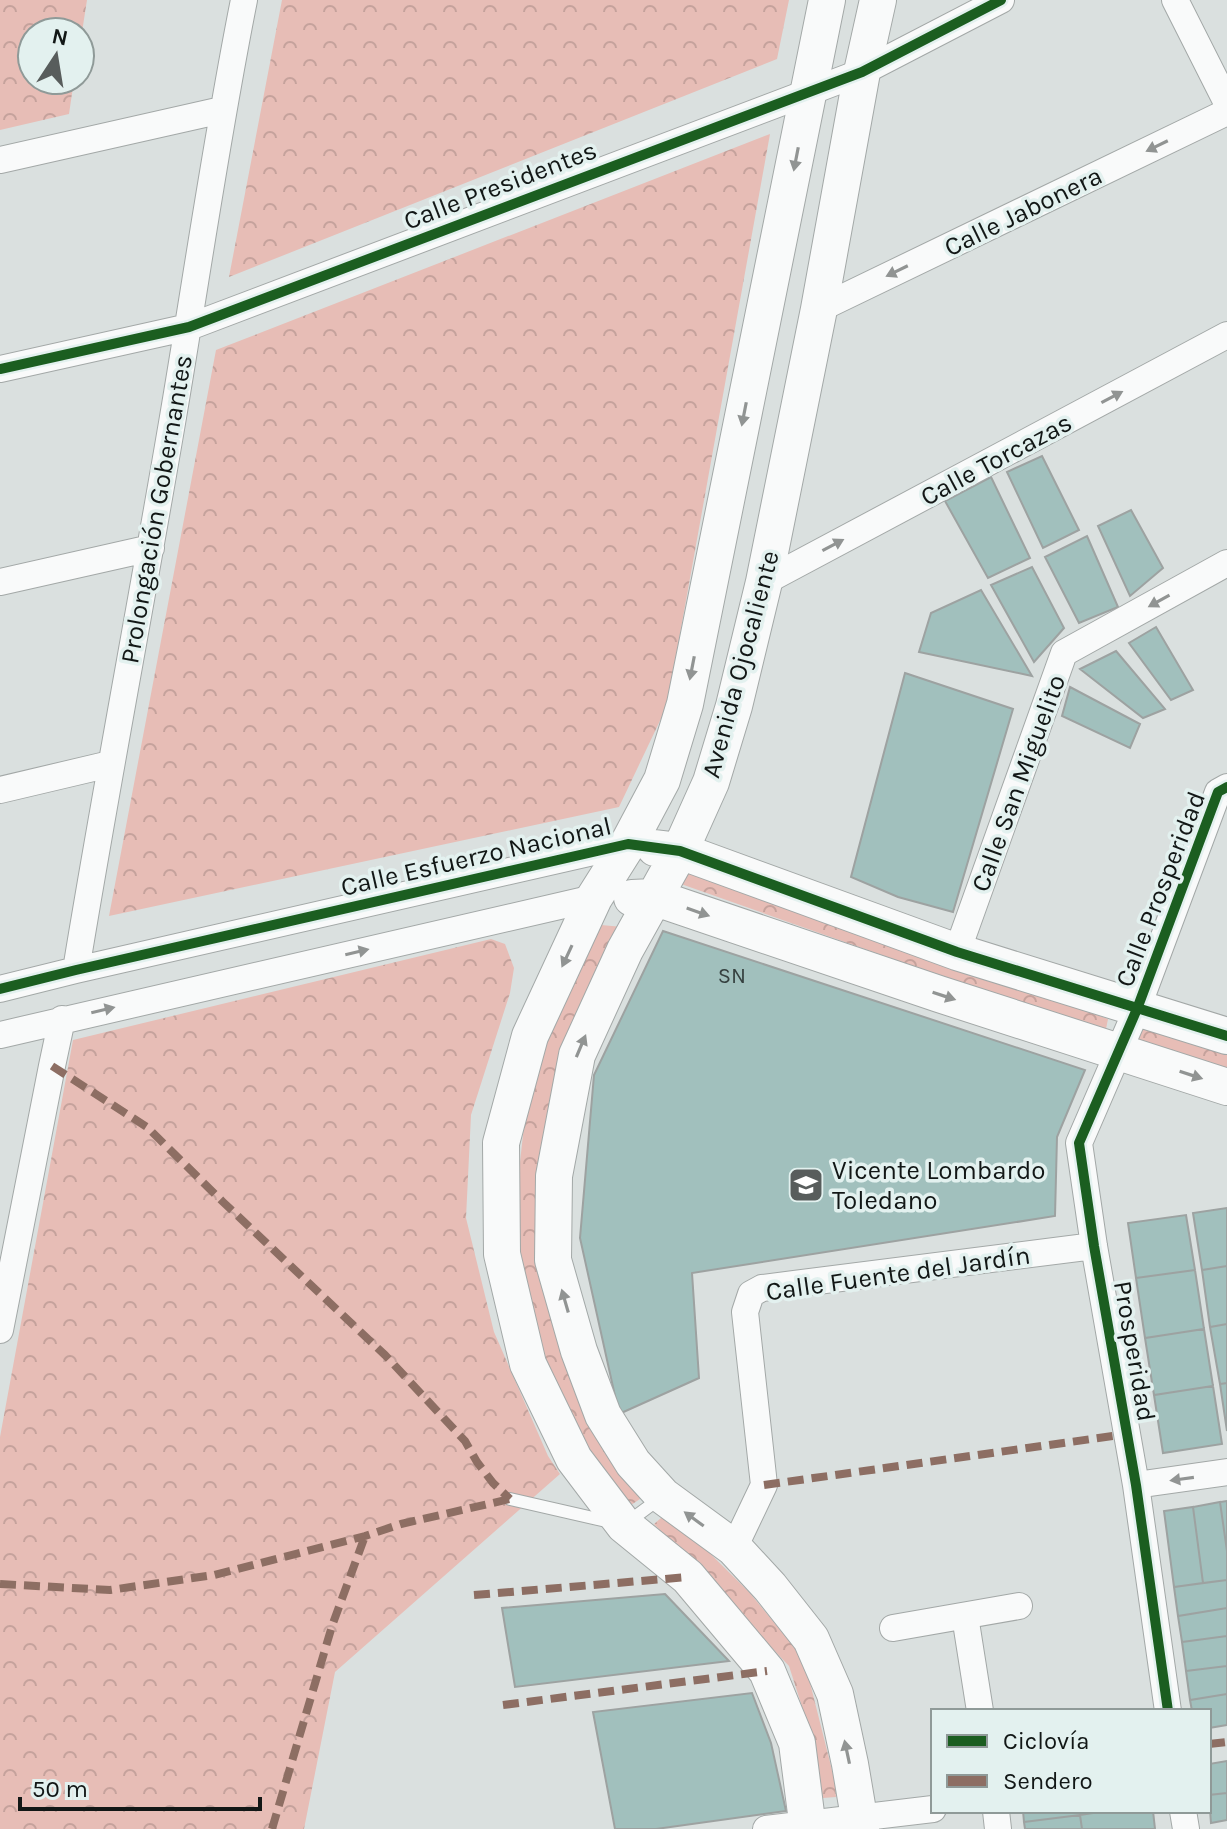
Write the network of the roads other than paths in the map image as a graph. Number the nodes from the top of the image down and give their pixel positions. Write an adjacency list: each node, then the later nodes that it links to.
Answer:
1 (244, 0): 9 (street, Prolongación Gobernantes)
2 (827, 0): 7 (main road, Avenida Ojocaliente)
3 (878, 0): 6 (main road, Avenida Ojocaliente)
4 (1001, 0): 6 (street, Calle Presidentes)
5 (1175, 0): 8 (street)
6 (862, 72): 7 (street, Calle Presidentes); 12 (main road, Avenida Ojocaliente)
7 (809, 91): 13 (street, Calle Presidentes); 23 (main road, Avenida Ojocaliente, one-way to 23)
8 (1227, 103)
9 (222, 110): 11 (street); 13 (street, Prolongación Gobernantes)
10 (1227, 112): 12 (street, Calle Jabonera, one-way to 12)
11 (0, 160)
12 (819, 309): 19 (main road, Avenida Ojocaliente)
13 (189, 327): 15 (street, Calle Presidentes); 16 (street, Prolongación Gobernantes)
14 (1227, 335): 19 (street, Calle Torcazas, one-way to 14)
15 (0, 369)
16 (151, 548): 18 (street); 20 (street, Prolongación Gobernantes)
17 (1227, 563): 27 (street, Calle San Miguelito, one-way to 27)
18 (0, 582)
19 (764, 582): 24 (main road, Avenida Ojocaliente)
20 (110, 764): 22 (street); 28 (street, Prolongación Gobernantes)
21 (1227, 787): 30 (street, Calle Prosperidad)
22 (0, 790)
23 (628, 844): 24 (main road, Calle Esfuerzo Nacional); 26 (main road, Avenida Ojocaliente); 28 (street, Calle Esfuerzo Nacional)
24 (680, 851): 25 (main road, Avenida Ojocaliente); 27 (main road, Calle Esfuerzo Nacional)
25 (653, 897): 26 (main road); 34 (main road, one-way to 34); 40 (main road, Avenida Ojocaliente, one-way to 25)
26 (594, 898): 31 (street, one-way to 26); 42 (main road, Avenida Ojocaliente, one-way to 42)
27 (957, 952): 30 (main road, Calle Esfuerzo Nacional)
28 (76, 970): 29 (street, Calle Esfuerzo Nacional)
29 (0, 989)
30 (1137, 1009): 33 (main road, Calle Esfuerzo Nacional); 34 (street, Prosperidad)
31 (62, 1019): 32 (street); 37 (street)
32 (0, 1035)
33 (1227, 1036)
34 (1118, 1052): 35 (main road, one-way to 35); 36 (street, Prosperidad)
35 (1227, 1087)
36 (1094, 1246): 39 (street, Prosperidad); 43 (street, Calle Fuente del Jardín)
37 (0, 1330)
38 (1227, 1472): 39 (street, one-way to 39)
39 (1136, 1485): 48 (street, Prosperidad)
40 (663, 1496): 42 (lane); 43 (main road, Avenida Ojocaliente, one-way to 40)
41 (510, 1499): 42 (lane)
42 (624, 1525): 51 (main road, Avenida Ojocaliente)
43 (734, 1548): 50 (main road, Avenida Ojocaliente, one-way to 43)
44 (1019, 1606): 45 (street)
45 (965, 1616): 46 (street); 47 (street)
46 (893, 1628)
47 (980, 1709)
48 (1168, 1709)
49 (931, 1809): 50 (street)
50 (860, 1824): 51 (street)
51 (808, 1826): 52 (street)
52 (766, 1829)

